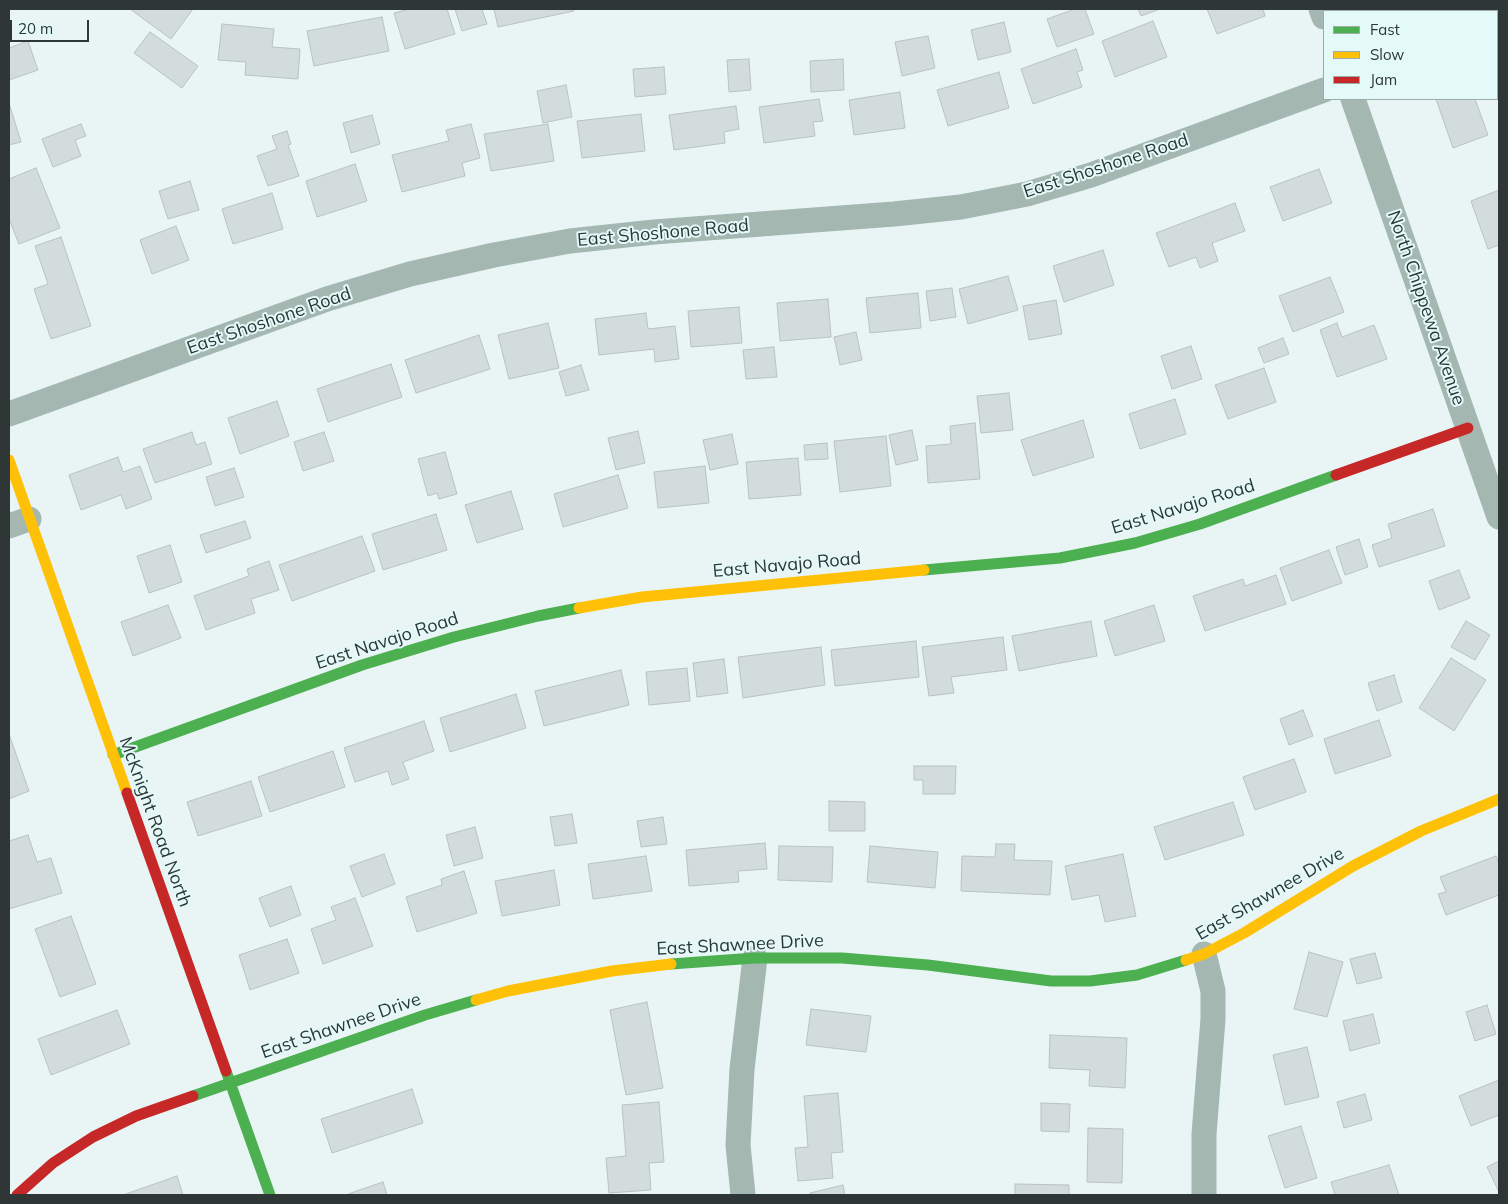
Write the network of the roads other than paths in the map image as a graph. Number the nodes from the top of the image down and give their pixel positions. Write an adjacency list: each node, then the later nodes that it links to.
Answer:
1 (1323, 90): 3 (street, East Shoshone Road)
2 (1353, 100): 4 (street, North Chippewa Avenue)
3 (9, 414)
4 (1468, 428): 6 (street, North Chippewa Avenue); 8 (street, East Navajo Road)
5 (9, 460): 7 (street, McKnight Road North)
6 (1499, 517)
7 (19, 522): 8 (street, McKnight Road North)
8 (112, 755): 12 (street, McKnight Road North)
9 (1499, 799): 10 (street, East Shawnee Drive)
10 (1204, 954): 11 (street, East Shawnee Drive); 16 (street)
11 (755, 958): 12 (street, East Shawnee Drive); 15 (street)
12 (231, 1084): 13 (street, East Shawnee Drive); 14 (street, McKnight Road North)
13 (18, 1195)
14 (270, 1195)
15 (743, 1195)
16 (1204, 1195)

